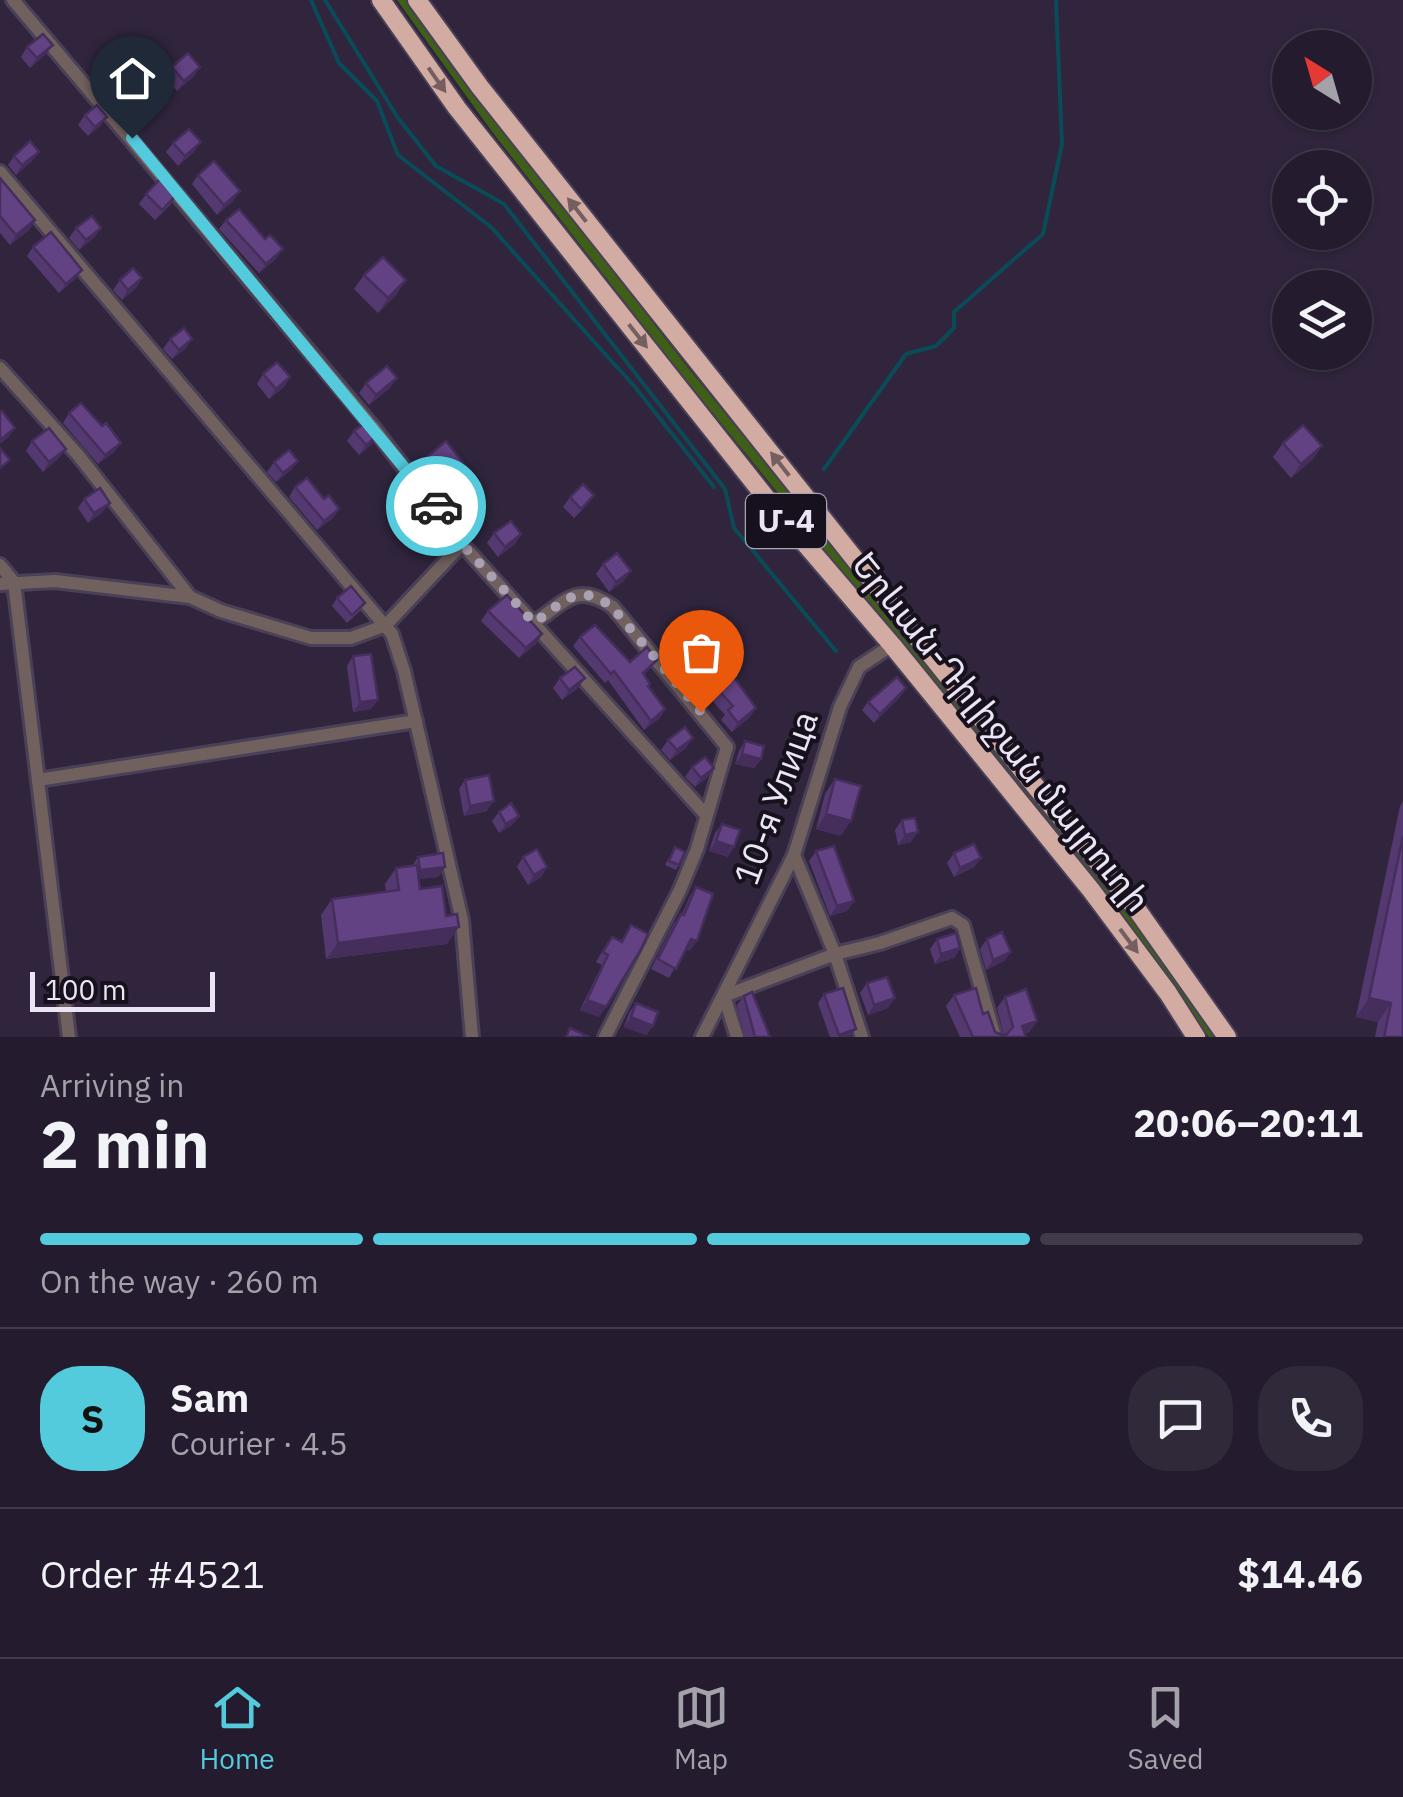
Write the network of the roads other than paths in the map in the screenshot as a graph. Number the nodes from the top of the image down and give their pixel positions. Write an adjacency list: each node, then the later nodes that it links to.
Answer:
1 (13, 0): 6 (street)
2 (381, 0): 12 (highway, Երևան-Դիլիջան մայրուղի / Մ-4, one-way to 12)
3 (417, 0): 27 (highway, Երևան-Դիլիջան մայրուղի / Մ-4, one-way to 3)
4 (0, 172): 11 (street)
5 (0, 368): 9 (street)
6 (462, 544): 10 (street); 11 (street)
7 (0, 565): 8 (street)
8 (7, 583): 9 (street); 14 (street)
9 (190, 597): 11 (street)
10 (534, 623): 15 (street); 15 (street)
11 (386, 625): 13 (street)
12 (892, 646): 16 (street, 10-я Улица); 26 (highway, Երևան-Դիլիջան մայրուղի / Մ-4, one-way to 26)
13 (416, 722): 14 (street); 20 (street)
14 (38, 780): 19 (street)
15 (706, 815): 21 (street)
16 (794, 856): 17 (street); 18 (street, 10-я Улица)
17 (835, 954): 18 (street); 24 (street); 25 (street)
18 (724, 996): 22 (street, 10-я Улица); 23 (street)
19 (69, 1037)
20 (472, 1037)
21 (605, 1037)
22 (702, 1037)
23 (737, 1037)
24 (862, 1037)
25 (995, 1037)
26 (1196, 1037)
27 (1228, 1037)

